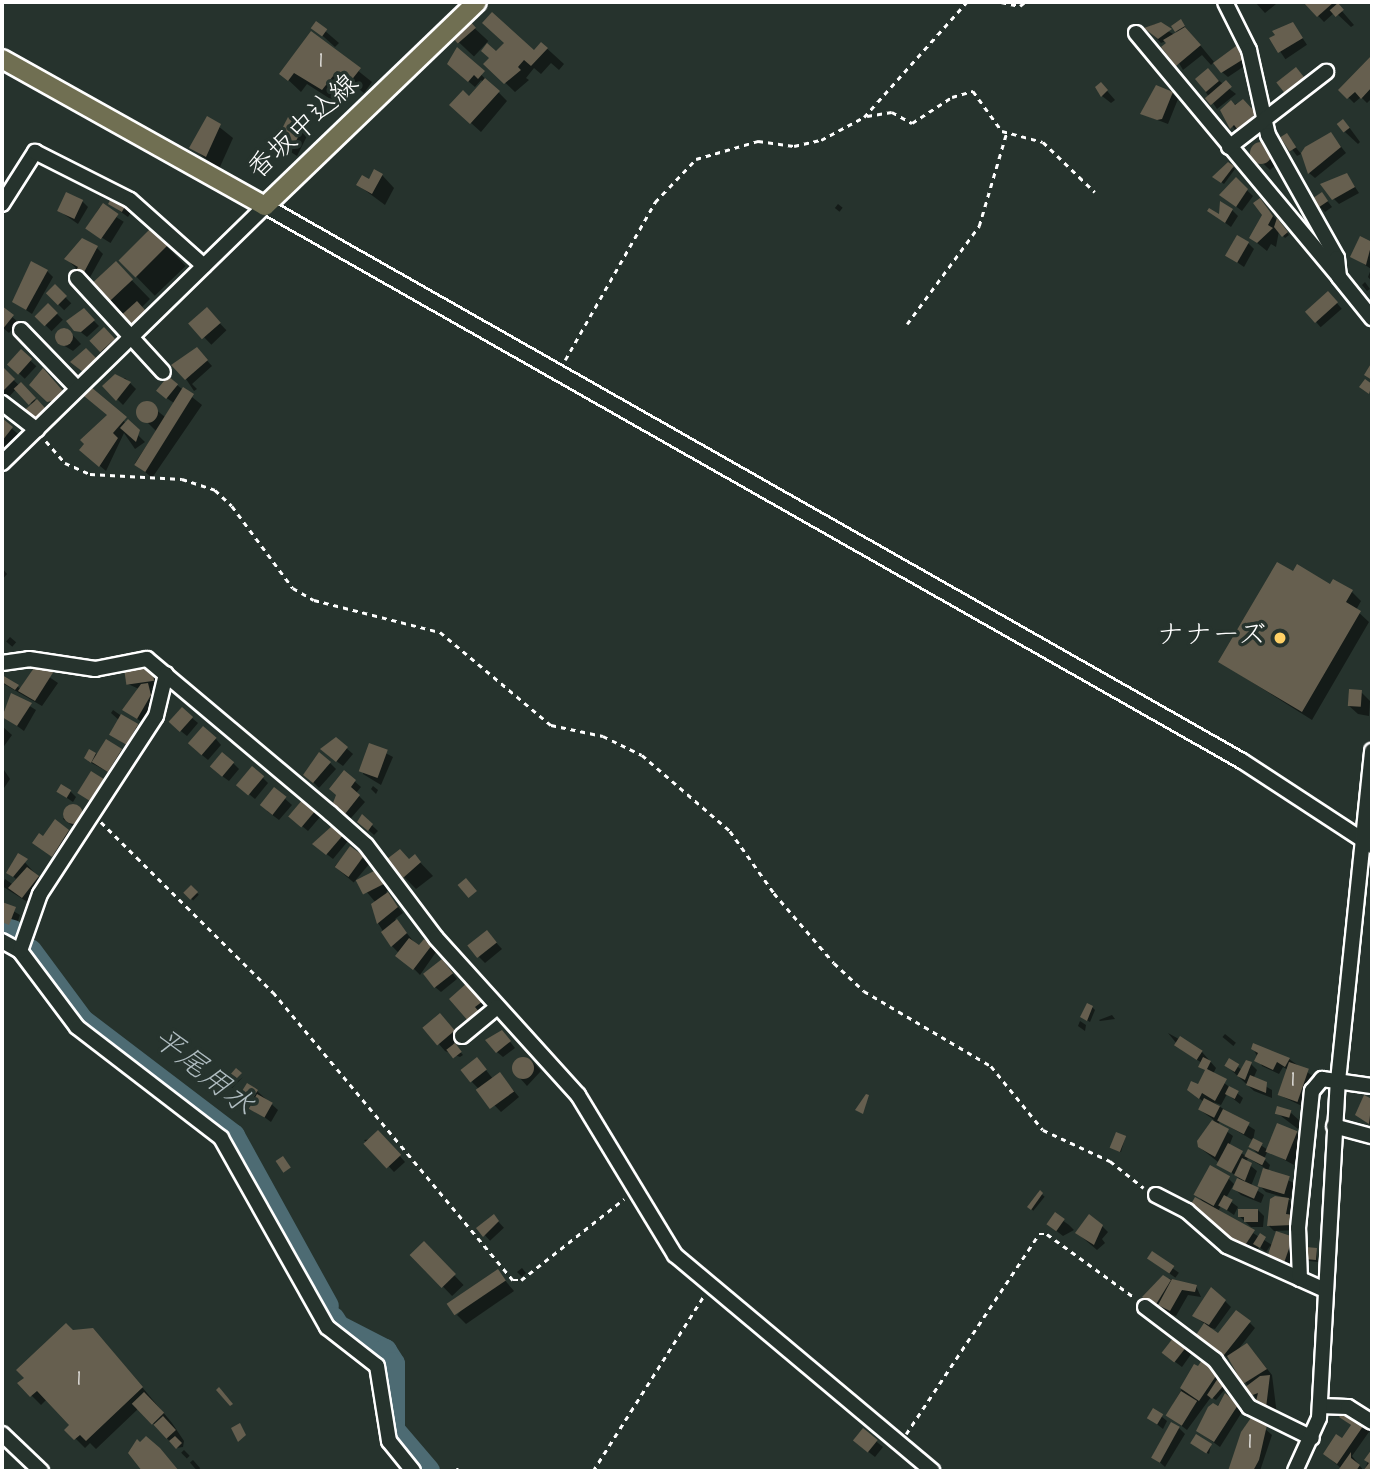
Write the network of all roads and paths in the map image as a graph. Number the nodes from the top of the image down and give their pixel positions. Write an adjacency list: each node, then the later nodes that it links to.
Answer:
1 (477, 2): 15 (main road, 香坂中込線)
2 (967, 2): 9 (path)
3 (1001, 2): 4 (path)
4 (1025, 2)
5 (1225, 2): 10 (street)
6 (1136, 33): 12 (street)
7 (2, 59): 15 (main road, 香坂中込線)
8 (1325, 72): 10 (street)
9 (864, 117): 11 (path); 24 (path)
10 (1263, 119): 12 (street); 17 (street)
11 (1006, 134): 13 (path); 20 (path)
12 (1229, 147): 17 (street)
13 (1095, 192)
14 (2, 204): 16 (street)
15 (265, 206): 16 (street); 24 (street)
16 (204, 266): 22 (street)
17 (1339, 277): 19 (street)
18 (77, 278): 22 (street)
19 (1372, 318)
20 (907, 324)
21 (21, 330): 25 (street)
22 (132, 335): 23 (street); 25 (street)
23 (163, 372)
24 (559, 372): 33 (street)
25 (77, 387): 27 (street)
26 (2, 403): 27 (street)
27 (37, 430): 28 (street); 43 (path)
28 (2, 463)
29 (2, 663): 30 (street)
30 (166, 674): 32 (street); 36 (street)
31 (1372, 751): 33 (street)
32 (94, 815): 35 (street); 42 (path)
33 (1369, 839): 38 (street)
34 (2, 941): 35 (street)
35 (20, 951): 54 (street)
36 (497, 1007): 37 (street); 42 (street)
37 (461, 1036)
38 (1338, 1081): 39 (street); 40 (street); 44 (street)
39 (1372, 1086)
40 (1334, 1126): 41 (street); 46 (street)
41 (1372, 1136)
42 (634, 1190): 45 (street)
43 (1156, 1195): 44 (street)
44 (1300, 1279): 46 (street)
45 (711, 1285): 52 (street); 55 (path)
46 (1325, 1290): 48 (street)
47 (1145, 1307): 51 (street); 52 (path)
48 (1320, 1406): 49 (street); 51 (street)
49 (1372, 1422)
50 (2, 1434): 53 (street)
51 (1312, 1438): 57 (street)
52 (900, 1443): 56 (street)
53 (41, 1471)
54 (413, 1471)
55 (593, 1471)
56 (932, 1471)
57 (1295, 1471)

